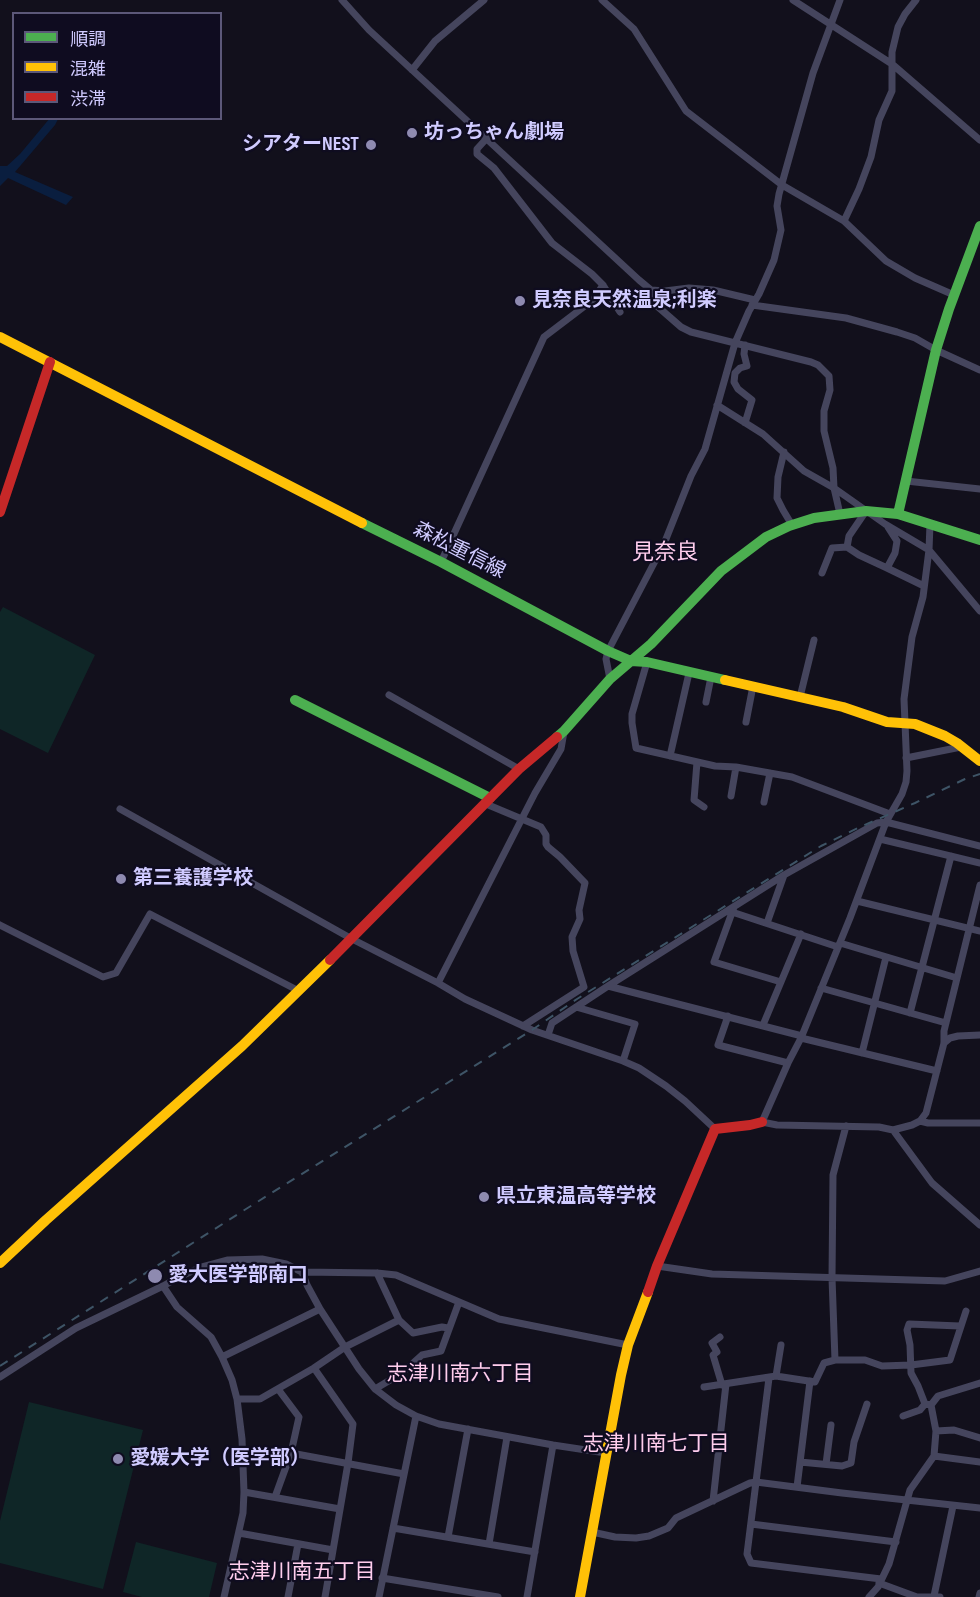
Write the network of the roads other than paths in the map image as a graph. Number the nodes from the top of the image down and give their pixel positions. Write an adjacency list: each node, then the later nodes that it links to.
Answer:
1 (342, 0): 9 (street)
2 (484, 0): 9 (street)
3 (602, 0): 12 (street)
4 (793, 0): 7 (street)
5 (840, 0): 7 (street)
6 (916, 0): 8 (street)
7 (830, 24): 8 (street); 12 (street)
8 (892, 64): 11 (street); 13 (street)
9 (412, 70): 10 (street)
10 (487, 138): 15 (street); 16 (street)
11 (980, 140)
12 (782, 185): 13 (street); 18 (street)
13 (844, 221): 17 (street)
14 (980, 226): 17 (street)
15 (603, 285): 19 (street); 42 (street)
16 (651, 290): 18 (street); 21 (street)
17 (954, 295): 23 (street)
18 (754, 303): 21 (street); 23 (street)
19 (620, 312)
20 (0, 337): 24 (street, 森松重信線)
21 (735, 343): 22 (street); 26 (street)
22 (745, 345): 27 (street); 30 (street)
23 (936, 351): 25 (street); 29 (street)
24 (50, 362): 33 (street); 42 (street, 森松重信線)
25 (980, 370)
26 (717, 405): 27 (street); 48 (street)
27 (745, 423): 28 (street)
28 (784, 452): 30 (street); 38 (street)
29 (906, 481): 31 (street); 35 (street)
30 (834, 488): 32 (street); 34 (street)
31 (980, 489)
32 (866, 511): 34 (street); 35 (street); 36 (street); 40 (street)
33 (0, 512)
34 (840, 514): 38 (street)
35 (898, 514): 37 (street)
36 (885, 524): 41 (street); 43 (street)
37 (930, 524): 39 (street); 41 (street)
38 (792, 525): 49 (street)
39 (980, 540)
40 (848, 547): 43 (street); 44 (street)
41 (929, 550): 45 (street); 46 (street)
42 (441, 562): 48 (street, 森松重信線)
43 (887, 568): 45 (street)
44 (822, 573)
45 (924, 586): 60 (street)
46 (980, 611)
47 (814, 639): 56 (street)
48 (608, 651): 49 (street, 森松重信線); 53 (street)
49 (631, 661): 50 (street, 森松重信線); 53 (street)
50 (647, 662): 51 (street, 森松重信線); 63 (street)
51 (689, 673): 52 (street, 森松重信線); 63 (street)
52 (711, 677): 54 (street, 森松重信線); 58 (street)
53 (610, 679): 61 (street)
54 (753, 687): 56 (street, 森松重信線); 59 (street)
55 (389, 695): 68 (street)
56 (800, 697): 60 (street, 森松重信線)
57 (295, 700): 71 (street)
58 (706, 702)
59 (746, 723)
60 (904, 723): 62 (street, 森松重信線); 64 (street)
61 (564, 731): 68 (street); 76 (street)
62 (957, 743): 64 (street); 65 (street, 森松重信線)
63 (670, 756): 66 (street)
64 (906, 758): 75 (street)
65 (980, 761)
66 (697, 762): 67 (street); 73 (street)
67 (736, 767): 69 (street); 70 (street)
68 (519, 769): 71 (street)
69 (770, 773): 72 (street); 75 (street)
70 (731, 796)
71 (488, 801): 76 (street); 92 (street)
72 (764, 802)
73 (704, 807)
74 (120, 809): 92 (street)
75 (890, 814): 77 (street)
76 (522, 819): 98 (street); 108 (street)
77 (886, 822): 78 (street); 79 (street); 82 (street)
78 (880, 839): 80 (street); 84 (street)
79 (980, 846)
80 (951, 856): 81 (street); 86 (street)
81 (980, 863)
82 (784, 875): 85 (street); 87 (street)
83 (980, 885): 89 (street)
84 (857, 901): 86 (street); 93 (street)
85 (733, 909): 87 (street); 97 (street); 99 (street)
86 (934, 920): 89 (street); 95 (street)
87 (767, 923): 91 (street)
88 (0, 925): 101 (street)
89 (969, 929): 90 (street); 96 (street)
90 (980, 931)
91 (801, 934): 93 (street); 97 (street)
92 (352, 939): 98 (street); 101 (street)
93 (839, 945): 94 (street); 100 (street)
94 (886, 957): 95 (street); 102 (street)
95 (921, 968): 96 (street); 104 (street)
96 (957, 978): 106 (street)
97 (781, 982): 107 (street)
98 (438, 983): 108 (street)
99 (608, 986): 103 (street); 105 (street)
100 (821, 988): 102 (street); 111 (street)
101 (299, 991): 124 (street)
102 (874, 1003): 104 (street); 113 (street)
103 (576, 1007): 109 (street); 114 (street)
104 (910, 1013): 106 (street)
105 (728, 1016): 107 (street); 115 (street)
106 (946, 1023): 112 (street)
107 (763, 1025): 111 (street)
108 (523, 1026): 109 (street)
109 (548, 1035): 114 (street)
110 (980, 1035): 112 (street)
111 (801, 1037): 113 (street); 115 (street)
112 (944, 1043): 116 (street)
113 (862, 1053): 116 (street)
114 (624, 1061): 121 (street)
115 (788, 1063): 118 (street)
116 (937, 1071): 117 (street)
117 (920, 1121): 119 (street); 122 (street)
118 (762, 1122): 120 (street); 121 (street)
119 (980, 1123)
120 (846, 1126): 122 (street); 129 (street)
121 (715, 1129): 125 (street)
122 (893, 1131): 123 (street)
123 (980, 1225)
124 (0, 1263)
125 (657, 1266): 129 (street); 138 (street)
126 (980, 1271): 129 (street)
127 (302, 1272): 128 (street); 130 (street); 132 (street)
128 (377, 1273): 131 (street); 134 (street)
129 (832, 1278): 142 (street)
130 (163, 1286): 141 (street); 145 (street)
131 (459, 1302): 136 (street); 138 (street)
132 (320, 1309): 140 (street); 141 (street)
133 (966, 1311): 135 (street)
134 (399, 1320): 136 (street); 140 (street)
135 (960, 1326): 143 (street); 143 (street)
136 (448, 1328): 152 (street)
137 (720, 1337): 149 (street)
138 (628, 1345): 165 (street)
139 (781, 1346): 146 (street)
140 (345, 1347): 144 (street); 152 (street)
141 (222, 1357): 153 (street)
142 (835, 1360): 143 (street); 147 (street)
143 (911, 1365): 155 (street)
144 (314, 1368): 151 (street); 169 (street)
145 (0, 1377)
146 (772, 1377): 147 (street); 149 (street); 172 (street)
147 (810, 1381): 167 (street)
148 (980, 1383): 155 (street)
149 (724, 1384): 150 (street); 177 (street)
150 (704, 1387)
151 (278, 1389): 153 (street); 164 (street)
152 (375, 1389): 156 (street)
153 (237, 1400): 174 (street)
154 (867, 1404): 170 (street)
155 (928, 1405): 157 (street); 160 (street)
156 (416, 1416): 159 (street); 171 (street)
157 (903, 1416)
158 (831, 1425): 170 (street)
159 (468, 1429): 161 (street); 185 (street)
160 (936, 1431): 162 (street); 166 (street)
161 (507, 1437): 163 (street); 188 (street)
162 (980, 1438)
163 (554, 1445): 165 (street); 190 (street)
164 (291, 1453): 169 (street); 175 (street)
165 (606, 1453): 183 (street)
166 (934, 1456): 168 (street); 176 (street)
167 (800, 1462): 170 (street); 173 (street)
168 (980, 1462)
169 (348, 1463): 171 (street); 180 (street)
170 (826, 1464)
171 (404, 1474): 182 (street)
172 (756, 1482): 173 (street); 177 (street); 181 (street)
173 (796, 1487): 176 (street)
174 (244, 1492): 175 (street); 184 (street)
175 (275, 1497): 180 (street)
176 (908, 1500): 178 (street); 186 (street)
177 (712, 1501): 183 (street)
178 (953, 1506): 179 (street); 201 (street)
179 (980, 1508)
180 (340, 1509): 189 (street)
181 (751, 1524): 186 (street); 192 (street)
182 (393, 1528): 185 (street); 191 (street)
183 (592, 1532): 199 (street)
184 (239, 1533): 187 (street); 193 (street)
185 (448, 1537): 188 (street)
186 (896, 1542): 192 (street)
187 (298, 1544): 189 (street); 194 (street)
188 (489, 1544): 190 (street)
189 (333, 1550): 195 (street)
190 (535, 1552): 198 (street)
191 (382, 1578): 196 (street); 197 (street)
192 (880, 1581): 200 (street); 201 (street)
193 (224, 1597)
194 (288, 1597)
195 (325, 1597)
196 (379, 1597)
197 (498, 1597)
198 (527, 1597)
199 (580, 1597)
200 (869, 1597)
201 (937, 1597)

